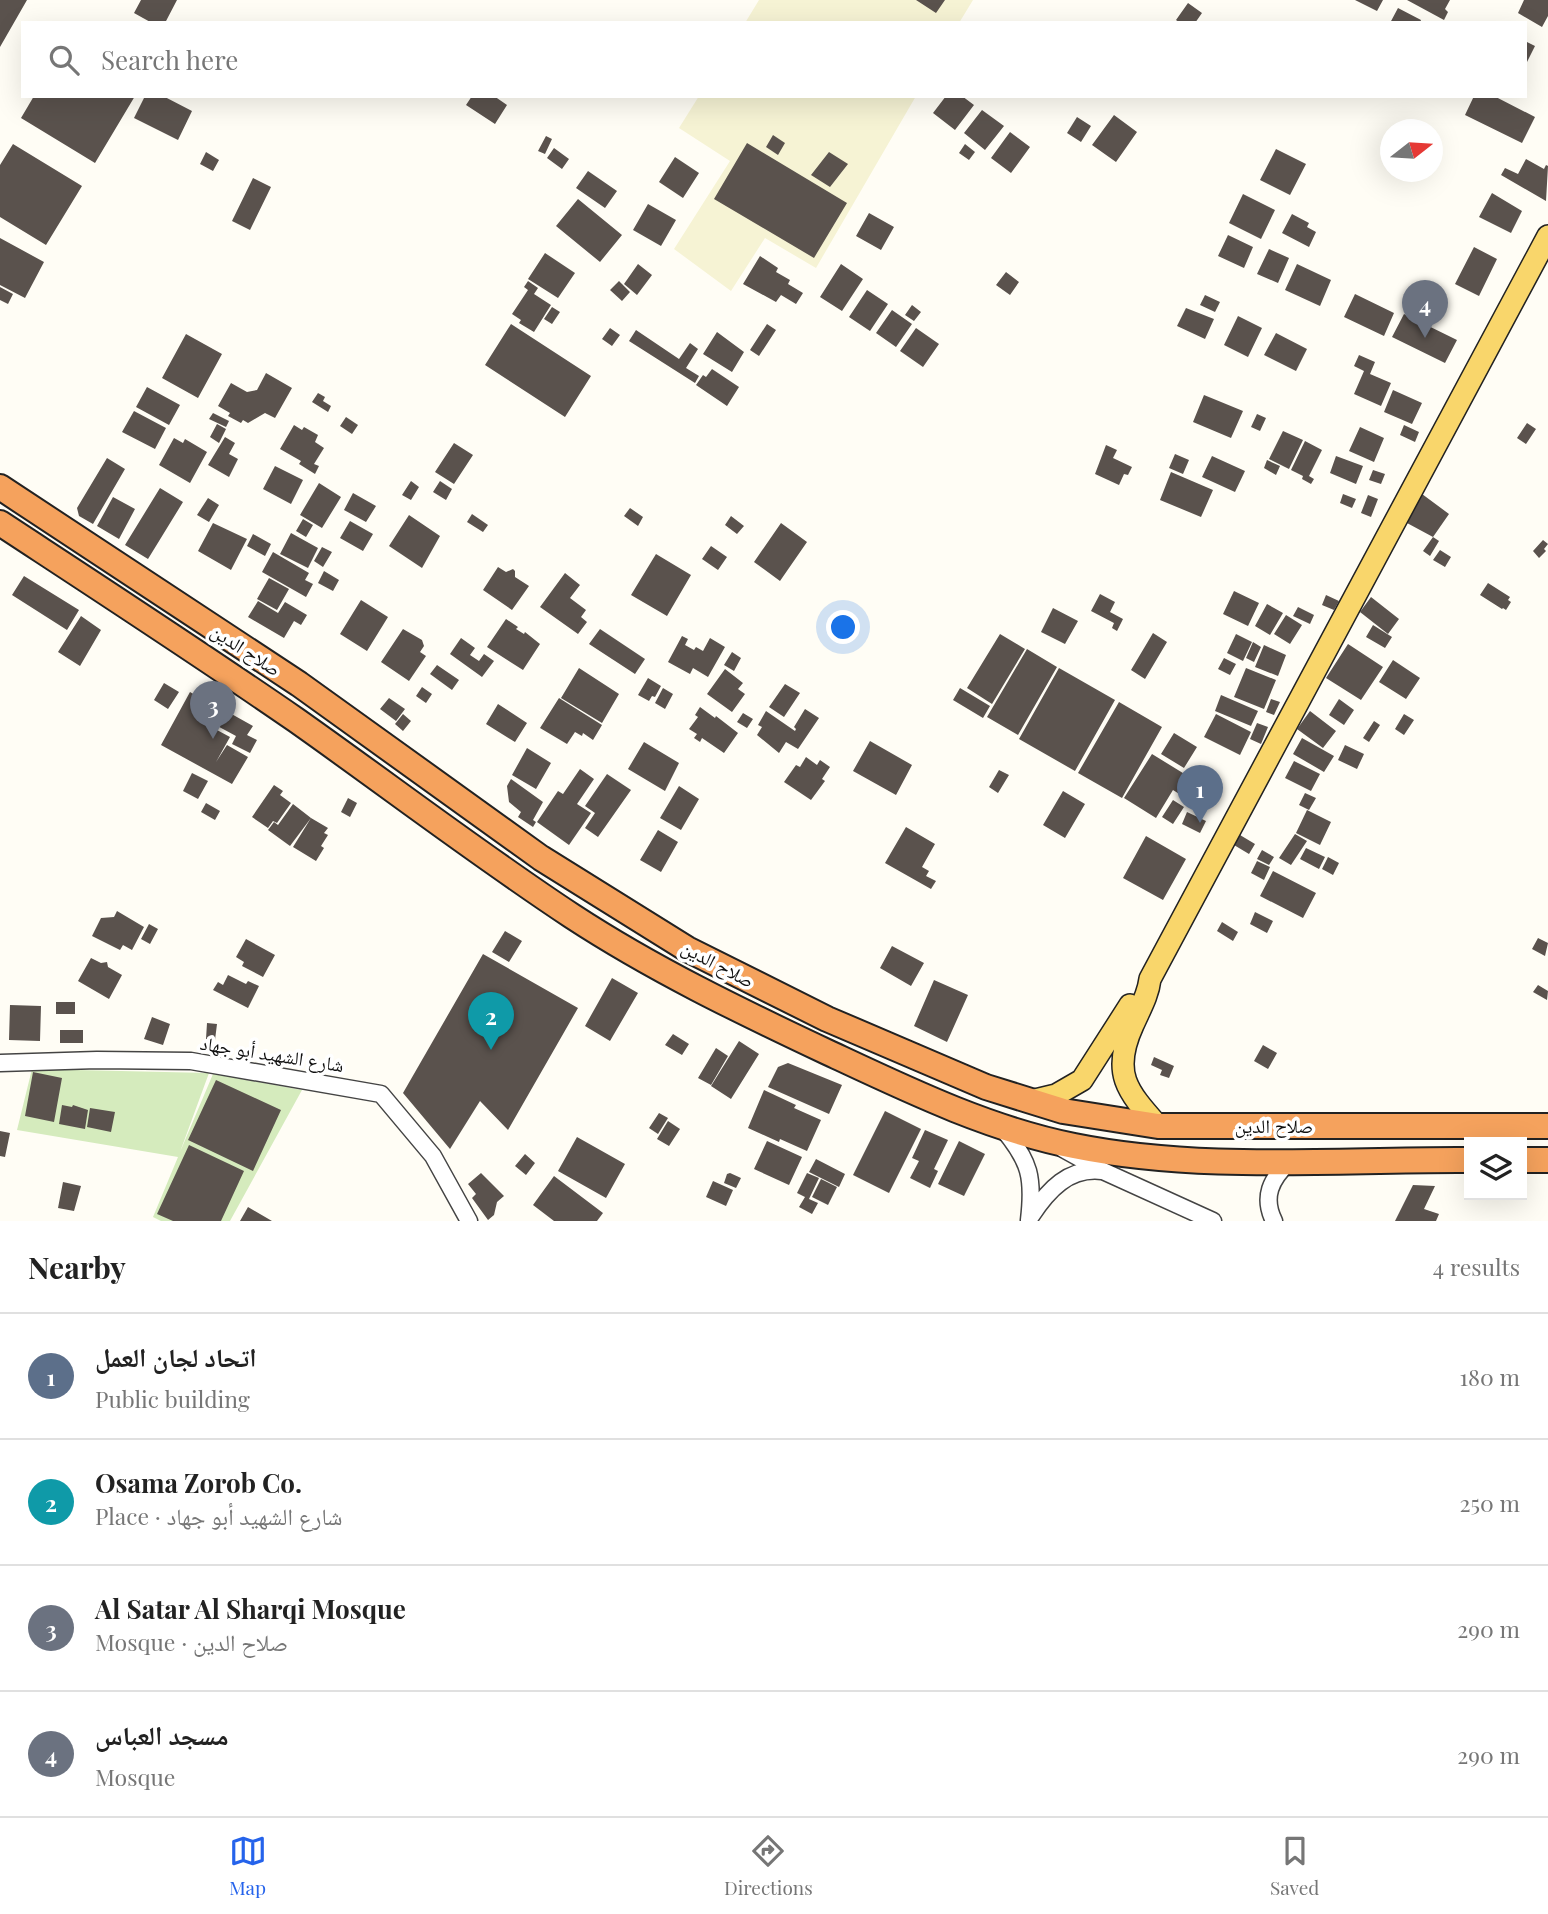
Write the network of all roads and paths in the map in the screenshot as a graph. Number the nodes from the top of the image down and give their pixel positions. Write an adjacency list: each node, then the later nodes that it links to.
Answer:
1 (1548, 236): 8 (main road)
2 (0, 488): 4 (highway, صلاح الدين)
3 (0, 523): 5 (highway, صلاح الدين)
4 (600, 895): 5 (highway); 6 (highway, صلاح الدين)
5 (574, 917): 7 (highway, صلاح الدين)
6 (687, 949): 7 (highway); 10 (highway, صلاح الدين)
7 (665, 972): 11 (highway, صلاح الدين)
8 (1150, 979): 10 (main road); 12 (main road)
9 (0, 1063): 21 (street, شارع الشهيد أبو جهاد)
10 (1031, 1101): 12 (highway, صلاح الدين)
11 (1000, 1126): 14 (highway, صلاح الدين); 20 (street)
12 (1158, 1126): 13 (highway, صلاح الدين)
13 (1548, 1126)
14 (1046, 1140): 18 (highway, صلاح الدين); 19 (street)
15 (1464, 1160): 18 (highway, صلاح الدين)
16 (1527, 1160): 17 (highway)
17 (1548, 1160)
18 (1289, 1162): 23 (street)
19 (1103, 1171): 20 (street); 22 (street)
20 (1029, 1220)
21 (469, 1221)
22 (1213, 1221)
23 (1274, 1221)

